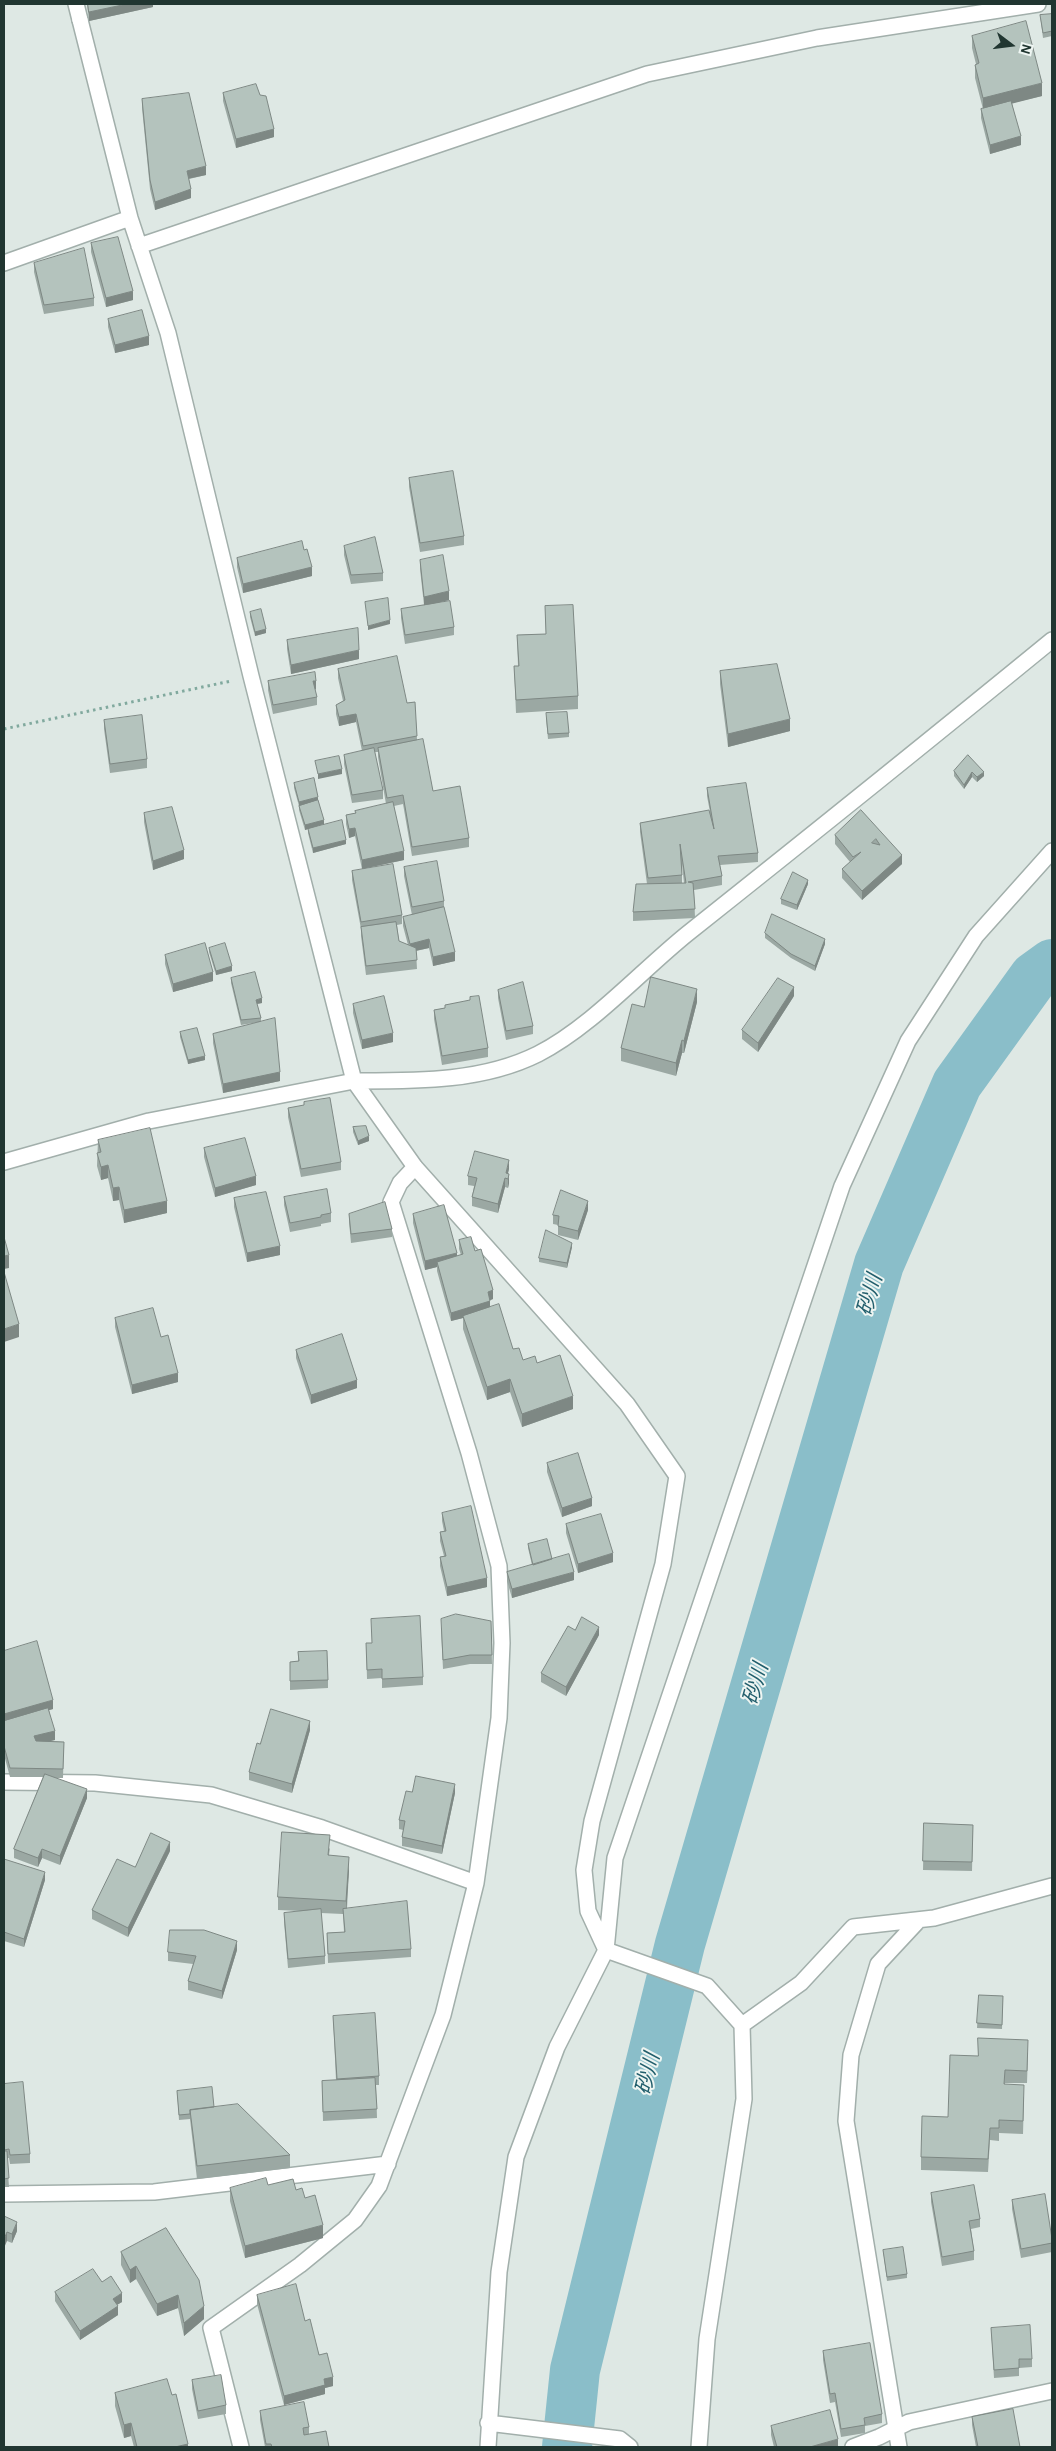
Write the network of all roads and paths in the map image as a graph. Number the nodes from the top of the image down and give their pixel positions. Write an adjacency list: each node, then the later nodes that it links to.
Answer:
1 (76, 4): 3 (street)
2 (1038, 4): 4 (street)
3 (130, 218): 4 (street); 5 (street)
4 (139, 246): 7 (street)
5 (4, 263)
6 (1052, 640): 10 (street)
7 (251, 676): 8 (path); 10 (street)
8 (4, 729)
9 (1052, 851): 17 (street)
10 (354, 1081): 11 (street); 12 (street)
11 (4, 1162)
12 (415, 1167): 14 (street); 17 (street)
13 (4, 1782): 14 (street)
14 (476, 1883): 19 (street)
15 (1052, 1886): 16 (street)
16 (918, 1921): 18 (street); 23 (street)
17 (606, 1950): 18 (street); 22 (street)
18 (742, 2025): 27 (street)
19 (388, 2164): 20 (street); 24 (street)
20 (4, 2194)
21 (1052, 2391): 23 (street)
22 (488, 2423): 25 (street); 26 (street)
23 (896, 2429): 28 (street); 29 (street)
24 (241, 2447)
25 (488, 2447)
26 (630, 2447)
27 (699, 2447)
28 (853, 2447)
29 (899, 2447)

